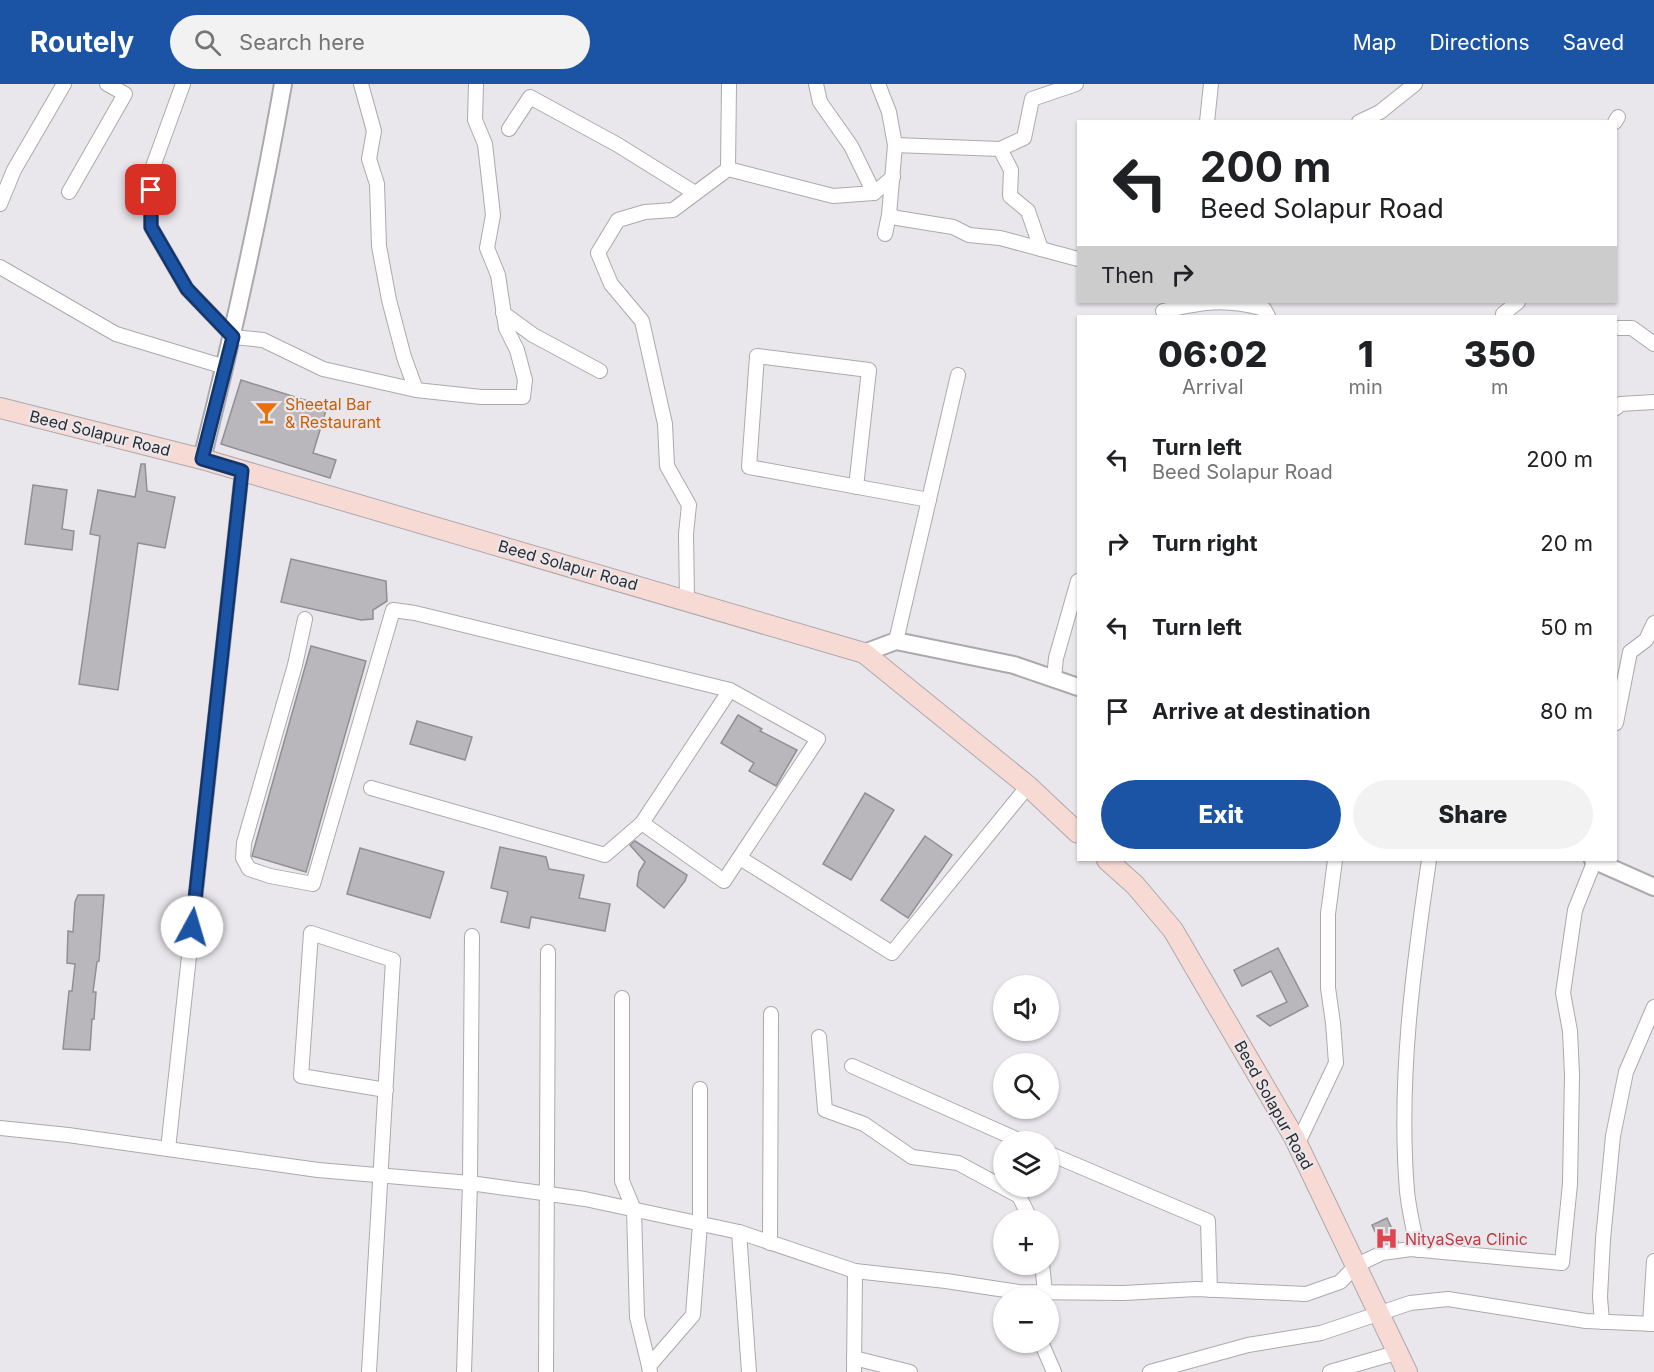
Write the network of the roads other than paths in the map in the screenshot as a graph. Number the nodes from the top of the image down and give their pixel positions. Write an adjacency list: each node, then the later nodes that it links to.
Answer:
1 (64, 84): 23 (street)
2 (107, 84): 20 (street)
3 (183, 84): 37 (street)
4 (283, 84): 37 (street)
5 (361, 84): 42 (street)
6 (476, 84): 33 (street)
7 (729, 84): 18 (street)
8 (816, 84): 22 (street)
9 (878, 84): 16 (street)
10 (1076, 84): 17 (street)
11 (1211, 84): 13 (street)
12 (1415, 84): 14 (street)
13 (1207, 120)
14 (1363, 120)
15 (509, 129): 21 (street)
16 (895, 145): 17 (street); 19 (street)
17 (1000, 149): 26 (street)
18 (728, 169): 21 (street); 22 (street)
19 (893, 177): 22 (street); 24 (street)
20 (69, 192)
21 (694, 193): 51 (street)
22 (874, 193)
23 (0, 204)
24 (889, 215): 25 (street); 26 (street)
25 (885, 234)
26 (1041, 249): 27 (street)
27 (1077, 259)
28 (0, 267): 39 (street)
29 (1199, 303): 32 (street)
30 (1242, 303): 34 (street)
31 (1517, 303): 35 (street)
32 (1163, 310)
33 (503, 313): 40 (street); 42 (street)
34 (1267, 315)
35 (1503, 315)
36 (1617, 328): 38 (street)
37 (233, 337): 39 (street); 42 (street)
38 (1652, 339)
39 (225, 368): 46 (street)
40 (600, 371)
41 (958, 375): 49 (street)
42 (416, 390)
43 (1654, 402): 44 (street)
44 (1617, 407)
45 (0, 408): 46 (main road, Beed Solapur Road)
46 (202, 459): 47 (main road, Beed Solapur Road)
47 (242, 471): 51 (main road, Beed Solapur Road); 83 (street)
48 (856, 487): 48 (street); 49 (street)
49 (929, 501): 54 (street)
50 (1077, 584): 56 (street)
51 (687, 600): 55 (main road, Beed Solapur Road)
52 (305, 620): 58 (street)
53 (1654, 623): 59 (street)
54 (896, 641): 55 (street); 56 (street)
55 (864, 653): 60 (main road, Beed Solapur Road)
56 (1054, 678): 57 (street)
57 (1077, 687)
58 (730, 690): 62 (street); 64 (street)
59 (1617, 718)
60 (1028, 786): 63 (main road, Beed Solapur Road); 64 (street)
61 (371, 788): 62 (street)
62 (642, 823): 64 (street)
63 (1077, 832)
64 (740, 858)
65 (1108, 861): 82 (main road, Beed Solapur Road)
66 (1335, 861): 82 (street)
67 (1429, 861): 93 (street)
68 (1594, 861): 93 (street)
69 (1596, 861): 70 (street)
70 (1654, 887)
71 (472, 936): 86 (street)
72 (548, 951): 87 (street)
73 (622, 998): 89 (street)
74 (1654, 1007): 101 (street)
75 (771, 1014): 92 (street)
76 (819, 1037): 88 (street)
77 (852, 1066): 81 (street)
78 (700, 1089): 90 (street)
79 (386, 1090): 79 (street); 85 (street)
80 (0, 1128): 83 (street)
81 (998, 1131)
82 (1298, 1143): 95 (main road, Beed Solapur Road)
83 (168, 1149): 85 (street)
84 (1059, 1158): 98 (street)
85 (381, 1176): 86 (street); 107 (street)
86 (470, 1183): 87 (street); 108 (street)
87 (547, 1193): 89 (street); 109 (street)
88 (1026, 1209)
89 (634, 1210): 90 (street); 106 (street)
90 (700, 1224): 91 (street); 106 (street)
91 (739, 1232): 92 (street); 110 (street)
92 (770, 1243): 96 (street)
93 (1418, 1250): 95 (street)
94 (1654, 1261): 102 (street)
95 (1357, 1265): 98 (street); 100 (main road, Beed Solapur Road)
96 (855, 1272): 97 (street); 105 (street)
97 (993, 1290)
98 (1210, 1290): 99 (street)
99 (1059, 1292)
100 (1380, 1313): 101 (street); 103 (main road, Beed Solapur Road); 114 (street)
101 (1602, 1322): 102 (street)
102 (1652, 1324)
103 (1399, 1352): 115 (street); 116 (main road, Beed Solapur Road)
104 (1046, 1353): 113 (street)
105 (854, 1358): 111 (street); 112 (street)
106 (650, 1369)
107 (369, 1372)
108 (464, 1372)
109 (546, 1372)
110 (749, 1372)
111 (854, 1372)
112 (907, 1372)
113 (1054, 1372)
114 (1150, 1372)
115 (1330, 1372)
116 (1407, 1372)

